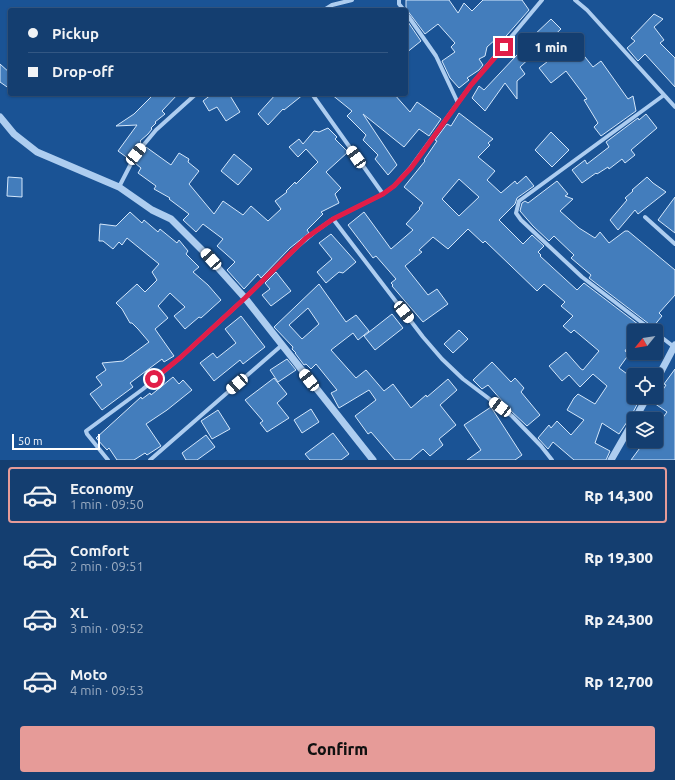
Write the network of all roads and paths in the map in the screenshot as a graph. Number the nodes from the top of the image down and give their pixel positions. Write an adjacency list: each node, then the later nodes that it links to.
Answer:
1 (352, 0): 4 (street)
2 (542, 0): 9 (street)
3 (575, 0): 6 (street)
4 (327, 8)
5 (408, 16): 9 (street)
6 (664, 95): 10 (street); 18 (street)
7 (194, 96): 12 (street)
8 (313, 96): 13 (street)
9 (458, 103): 13 (street)
10 (675, 107)
11 (0, 117): 12 (street)
12 (119, 187): 17 (street)
13 (383, 194): 15 (street)
14 (645, 217): 16 (street)
15 (333, 219): 17 (street); 27 (street)
16 (675, 244)
17 (245, 298): 20 (street); 24 (street)
18 (644, 324)
19 (663, 338): 21 (street)
20 (282, 345): 25 (street); 26 (street)
21 (675, 346): 22 (street)
22 (663, 368)
23 (627, 432): 28 (street)
24 (108, 460)
25 (150, 460)
26 (373, 460)
27 (552, 460)
28 (610, 460)

